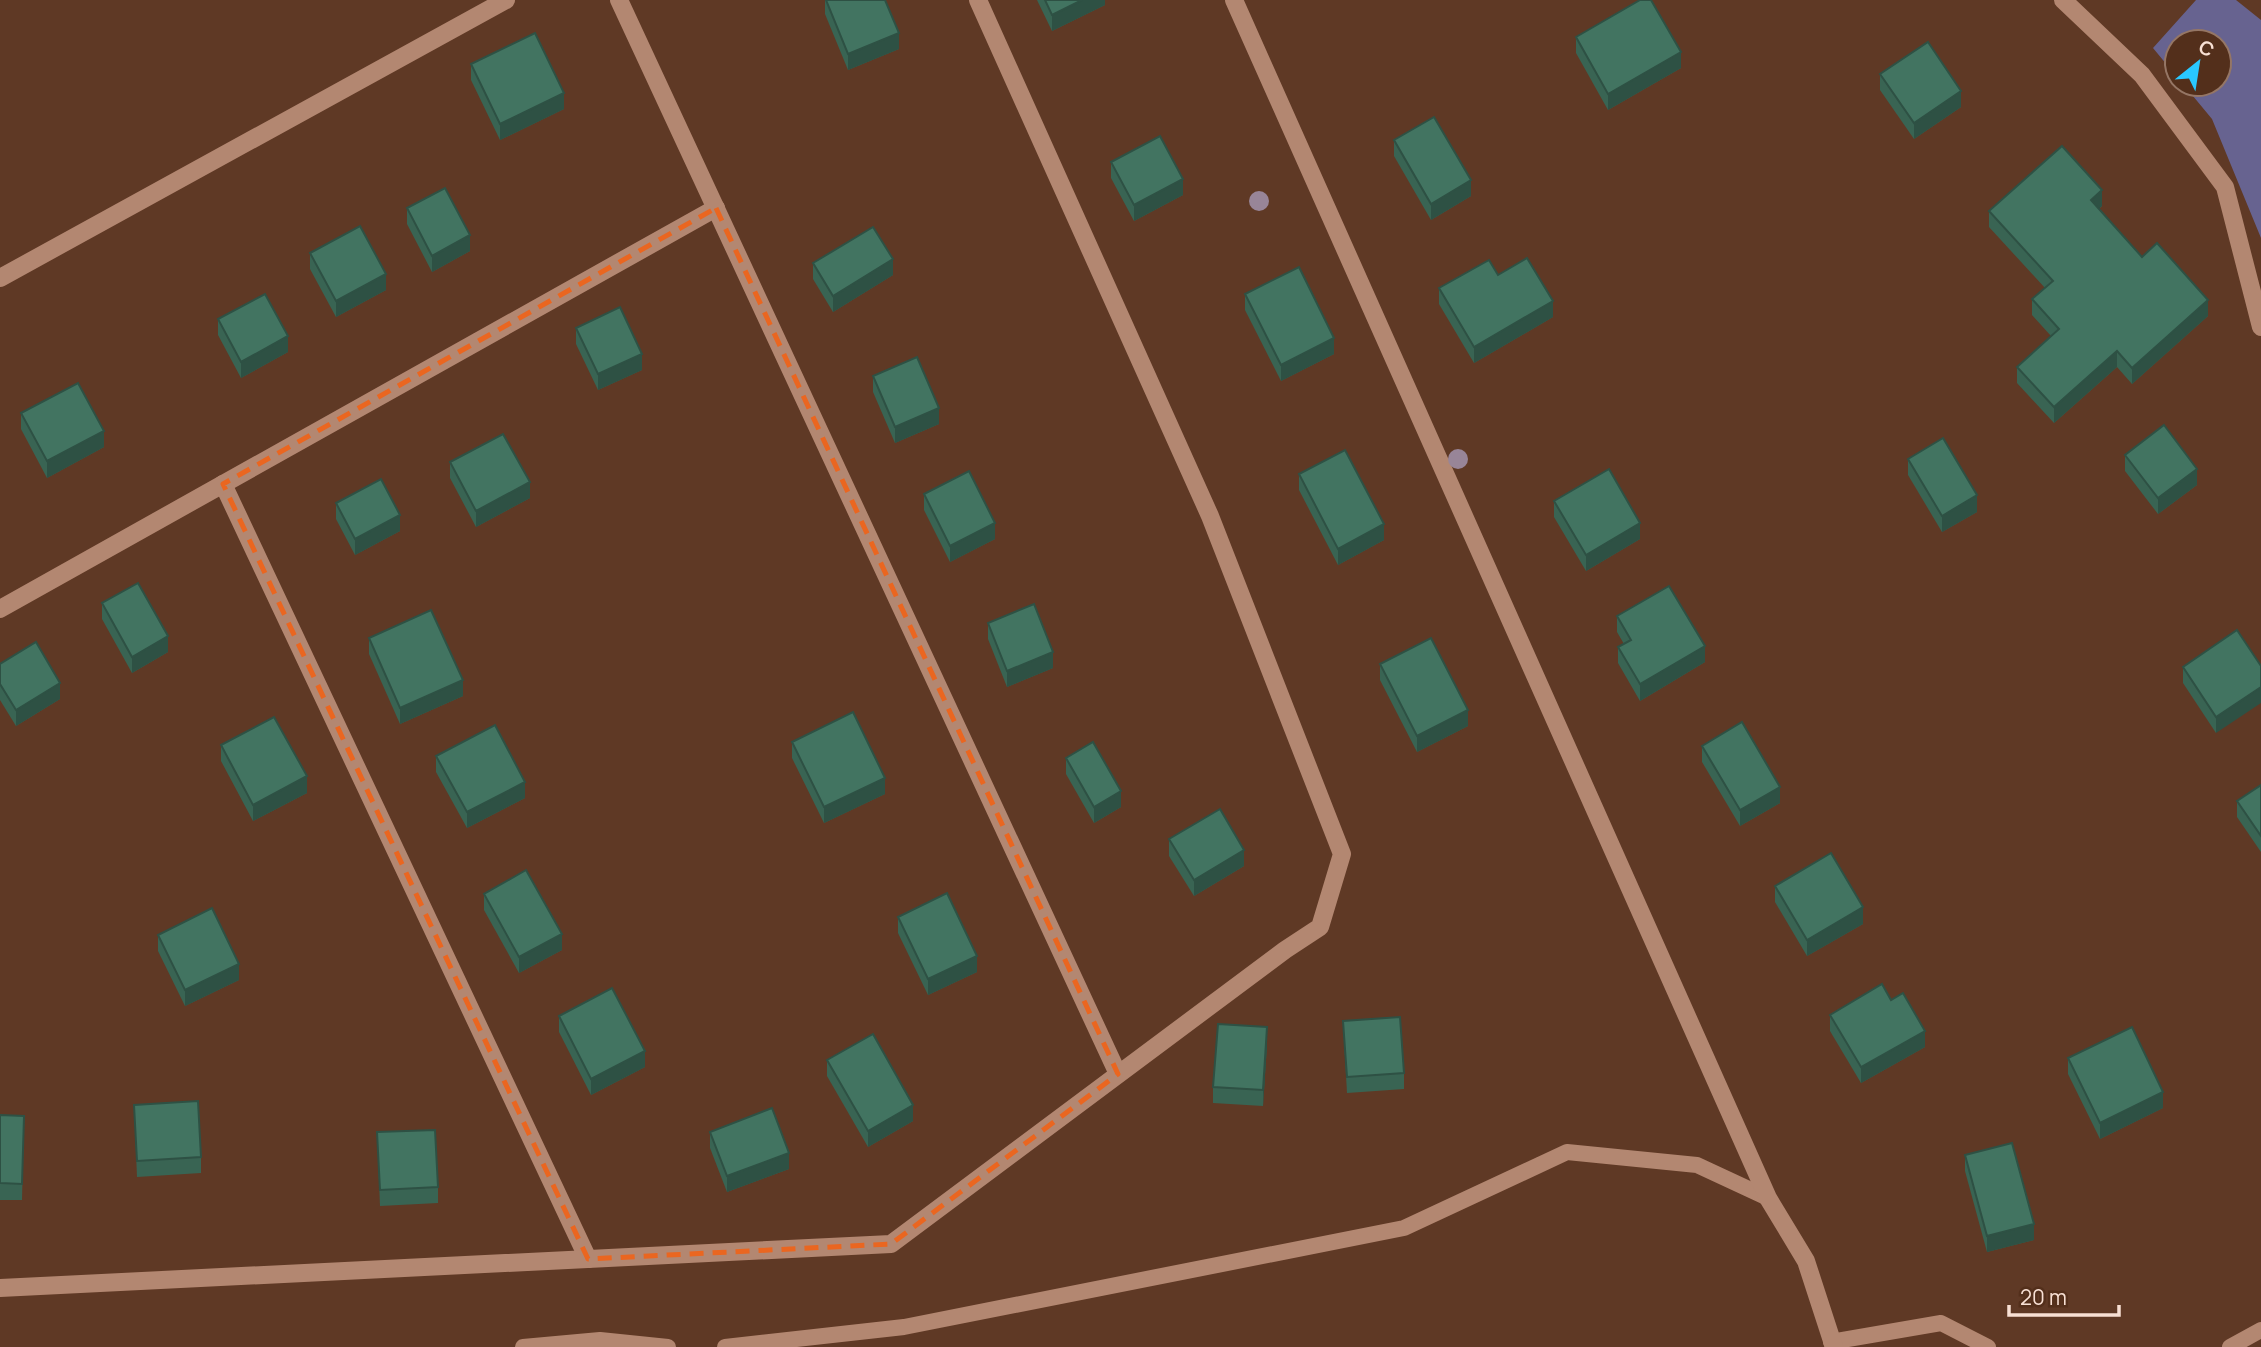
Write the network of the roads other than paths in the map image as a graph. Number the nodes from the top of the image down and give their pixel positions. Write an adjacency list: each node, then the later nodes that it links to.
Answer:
1 (506, 0): 7 (street)
2 (619, 0): 6 (street)
3 (978, 0): 11 (street)
4 (1234, 0): 12 (street)
5 (2063, 0): 8 (street)
6 (716, 208): 9 (street); 11 (street)
7 (0, 278)
8 (2261, 327)
9 (223, 484): 10 (street); 13 (street)
10 (0, 609)
11 (1118, 1074): 13 (street)
12 (1768, 1198): 16 (street); 19 (lane)
13 (588, 1259): 14 (street)
14 (0, 1287)
15 (2261, 1330): 21 (lane)
16 (1833, 1345): 20 (lane)
17 (523, 1347): 18 (lane)
18 (668, 1347)
19 (725, 1347)
20 (1988, 1347)
21 (2230, 1347)

